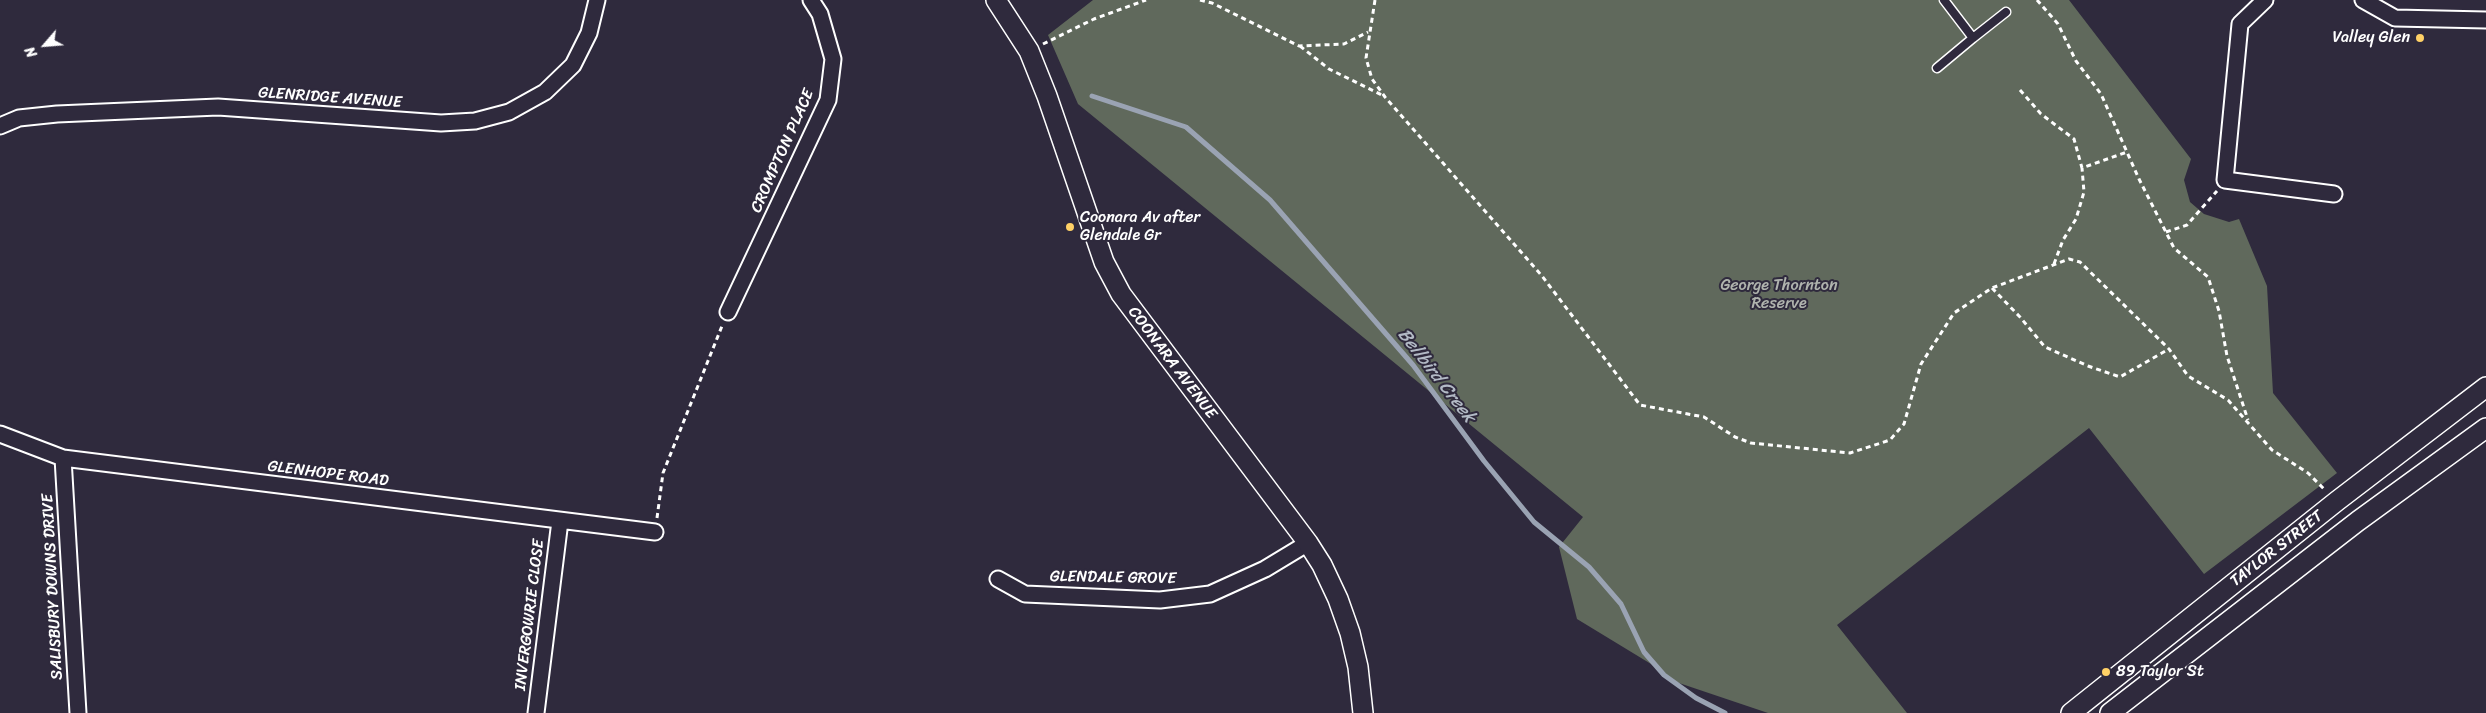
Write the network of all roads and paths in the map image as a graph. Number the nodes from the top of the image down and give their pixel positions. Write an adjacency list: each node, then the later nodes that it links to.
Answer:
1 (596, 0): 20 (street, GLENRIDGE AVENUE)
2 (811, 0): 28 (street, CROMPTON PLACE)
3 (996, 0): 16 (street, COONARA AVENUE)
4 (1146, 0): 16 (path)
5 (1200, 0): 15 (path)
6 (1375, 0): 13 (path)
7 (1944, 0): 14 (lane)
8 (2037, 0): 21 (path)
9 (2265, 0): 23 (street)
10 (2363, 0): 12 (street)
11 (2006, 12): 14 (lane)
12 (2486, 20)
13 (1368, 32): 15 (path); 19 (path)
14 (1973, 38): 17 (lane)
15 (1299, 46): 19 (path)
16 (1029, 51): 38 (street, COONARA AVENUE)
17 (1937, 68)
18 (2020, 90): 22 (path)
19 (1385, 97): 27 (path)
20 (0, 126)
21 (2128, 152): 22 (path); 25 (path)
22 (2082, 168): 26 (path)
23 (2225, 180): 24 (street); 25 (path)
24 (2334, 194)
25 (2166, 232): 31 (path)
26 (2054, 264): 27 (path); 29 (path)
27 (1992, 288): 29 (path)
28 (728, 312): 37 (path)
29 (2169, 349): 31 (path)
30 (2486, 387): 35 (street, TAYLOR STREET)
31 (2248, 420): 35 (path)
32 (2486, 428): 45 (street, TAYLOR STREET)
33 (0, 434): 34 (street, GLENHOPE ROAD)
34 (63, 458): 36 (street, GLENHOPE ROAD); 41 (street, SALISBURY DOWNS DRIVE)
35 (2337, 501): 44 (street, TAYLOR STREET)
36 (560, 521): 37 (street, GLENHOPE ROAD); 42 (street, INVERGOWRIE CLOSE)
37 (655, 532)
38 (1308, 543): 39 (street, GLENDALE GROVE); 43 (street, COONARA AVENUE)
39 (998, 579)
40 (74, 713): 41 (street)
41 (78, 713)
42 (536, 713)
43 (1363, 713)
44 (2071, 713)
45 (2110, 713)

